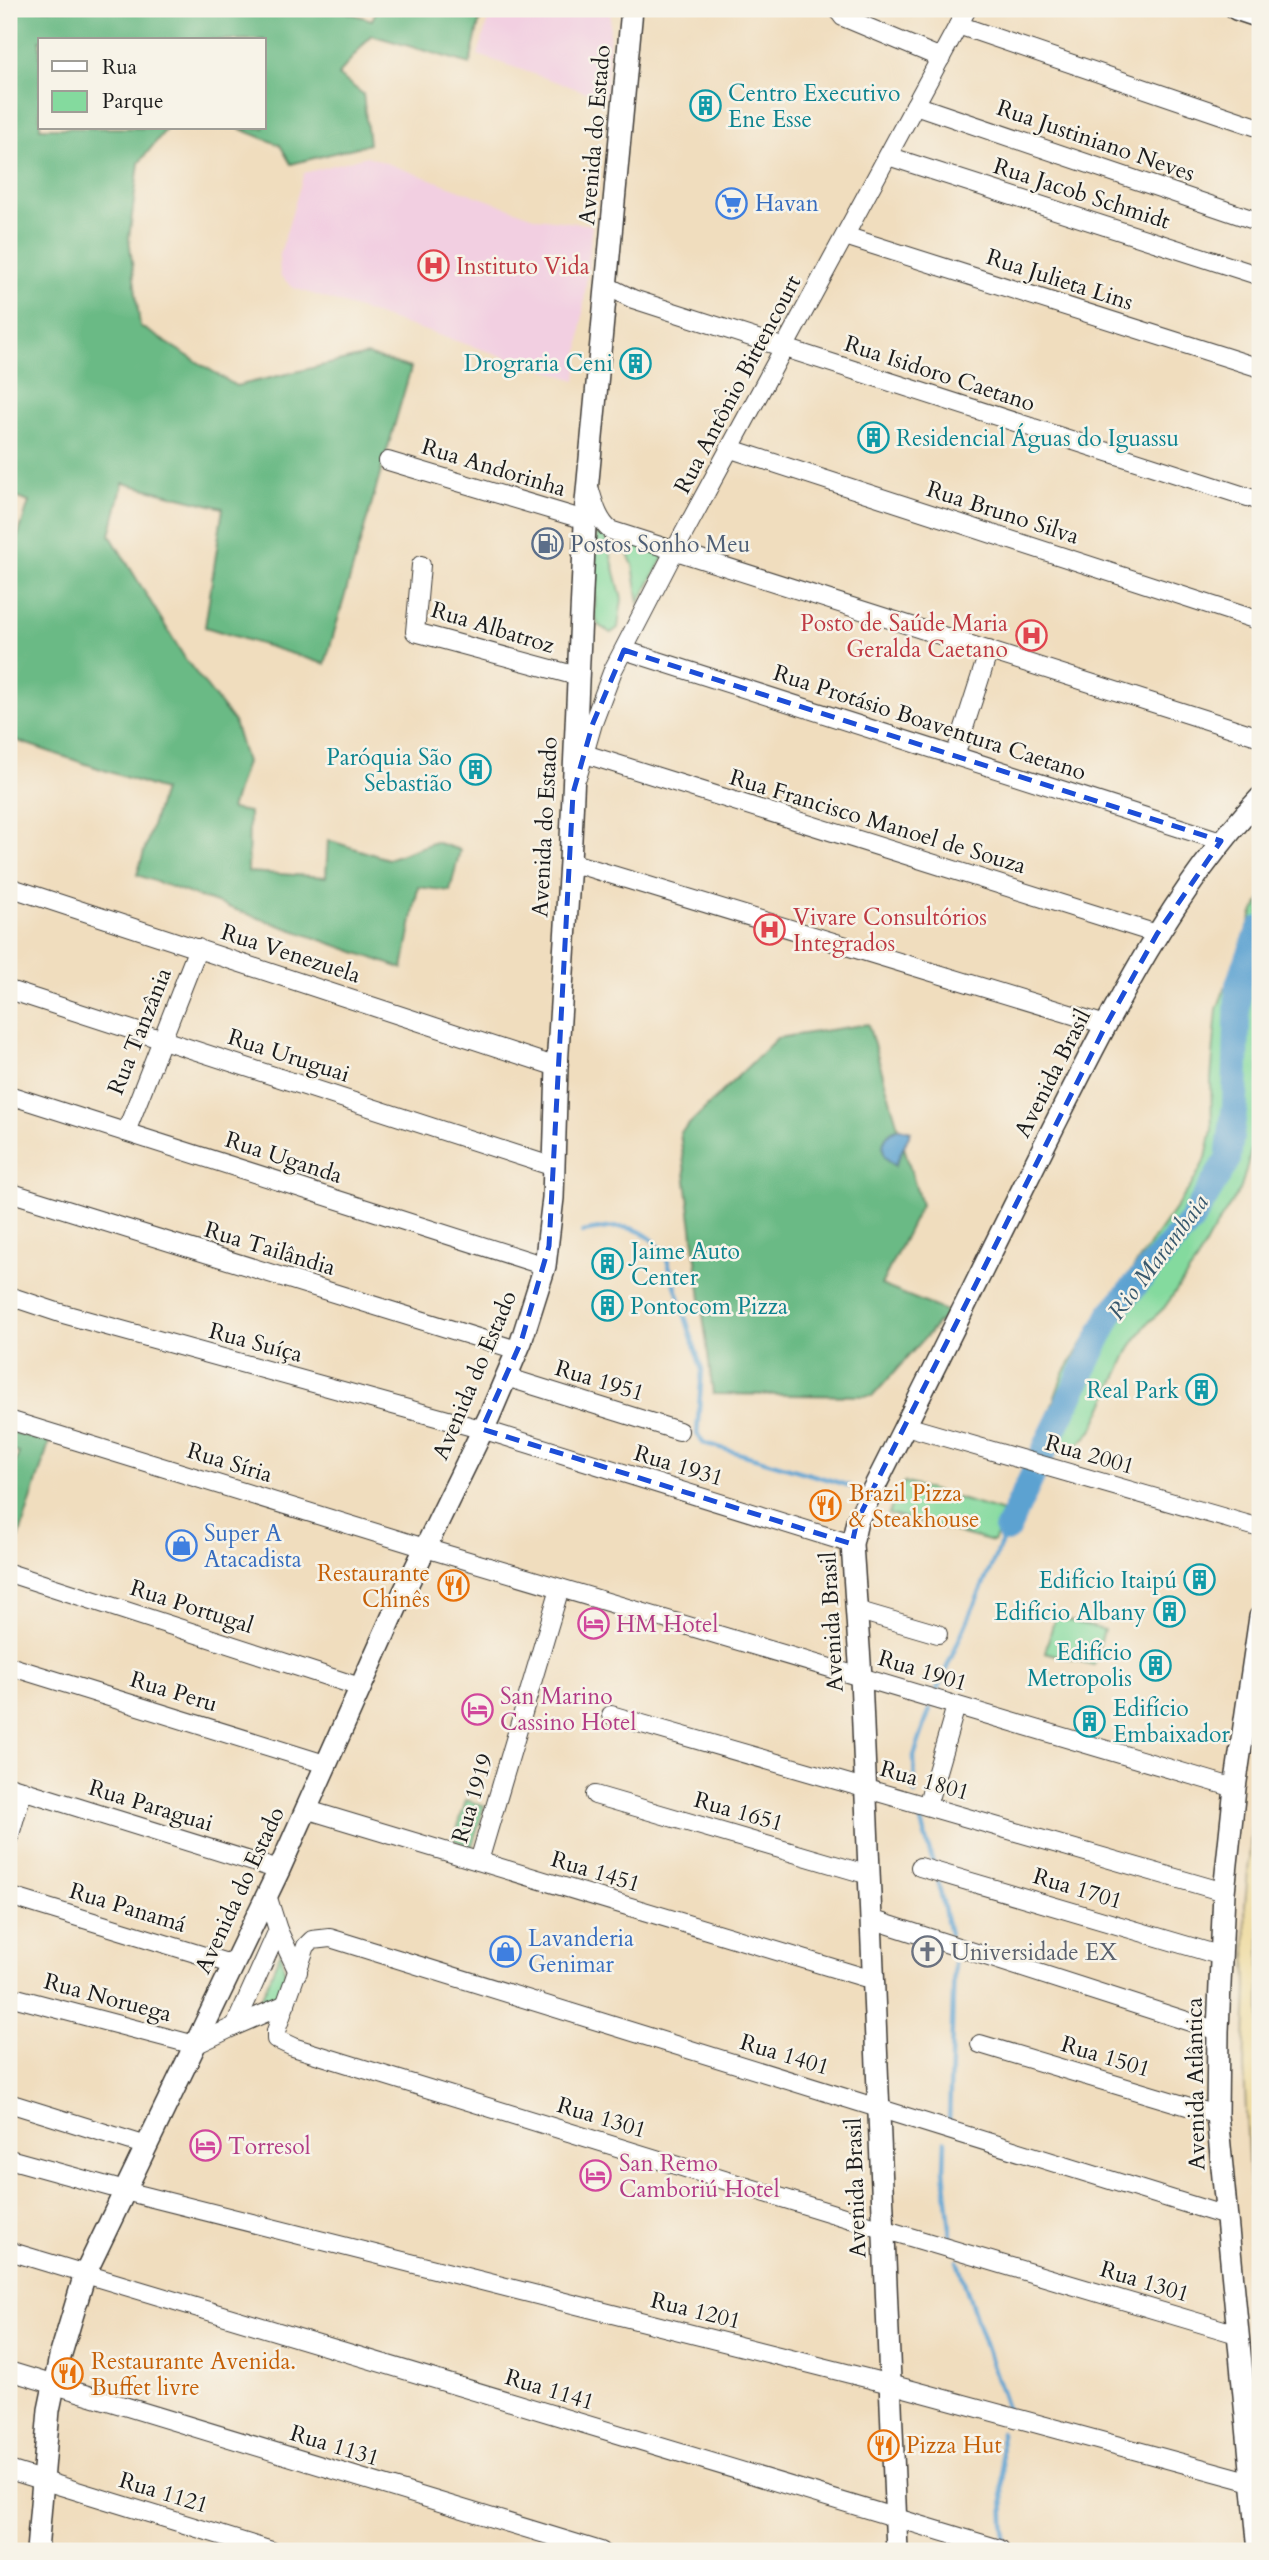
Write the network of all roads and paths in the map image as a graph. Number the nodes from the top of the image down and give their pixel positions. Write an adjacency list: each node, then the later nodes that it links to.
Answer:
1 (632, 9): 14 (main road, Avenida do Estado)
2 (837, 9): 7 (street)
3 (967, 9): 6 (street, Rua Antônio Bittencourt)
4 (1236, 9): 5 (main road)
5 (1260, 17)
6 (958, 25): 7 (street, Rua Antônio Bittencourt); 9 (street)
7 (940, 58): 8 (street, Rua Antônio Bittencourt)
8 (915, 105): 10 (street, Rua Antônio Bittencourt); 11 (street, Rua Justiniano Neves)
9 (1260, 128)
10 (888, 156): 12 (street, Rua Antônio Bittencourt); 13 (street, Rua Jacob Schmidt)
11 (1260, 222)
12 (845, 236): 15 (street, Rua Antônio Bittencourt); 16 (street, Rua Julieta Lins)
13 (1260, 276)
14 (607, 286): 15 (street, Rua Isidoro Caetano); 19 (main road, Avenida do Estado)
15 (784, 349): 17 (street, Rua Antônio Bittencourt); 20 (street, Rua Isidoro Caetano)
16 (1260, 368)
17 (731, 449): 22 (street, Rua Antônio Bittencourt); 24 (street, Rua Bruno Silva)
18 (388, 461): 21 (street, Rua Andorinha)
19 (587, 482): 21 (main road, Avenida do Estado); 22 (street)
20 (1260, 501)
21 (585, 520): 27 (main road, Avenida do Estado)
22 (674, 551): 25 (street, Rua Antônio Bittencourt); 26 (street)
23 (421, 565): 27 (street, Rua Albatroz)
24 (1260, 621)
25 (624, 650): 29 (street, Rua Antônio Bittencourt); 30 (street, Rua Protásio Boaventura Caetano)
26 (989, 650): 28 (street); 30 (street)
27 (577, 676): 31 (main road, Avenida do Estado)
28 (1260, 737)
29 (585, 754): 31 (street, Rua Antônio Bittencourt); 36 (street, Rua Francisco Manoel de Souza)
30 (955, 756): 33 (street, Rua Protásio Boaventura Caetano)
31 (573, 793): 34 (main road, Avenida do Estado)
32 (1260, 798): 33 (main road, Avenida Brasil)
33 (1222, 841): 36 (main road, Avenida Brasil)
34 (570, 862): 39 (street); 41 (main road, Avenida do Estado)
35 (9, 887): 37 (street, Rua Venezuela)
36 (1157, 934): 39 (main road, Avenida Brasil)
37 (198, 948): 40 (street, Rua Tanzânia); 41 (street, Rua Venezuela)
38 (9, 990): 40 (street, Rua Uruguai)
39 (1105, 1025): 51 (main road, Avenida Brasil)
40 (162, 1040): 43 (street, Rua Tanzânia); 44 (street, Rua Uruguai)
41 (557, 1067): 44 (main road, Avenida do Estado)
42 (9, 1095): 43 (street, Rua Uganda)
43 (126, 1132): 46 (street, Rua Uganda)
44 (554, 1167): 46 (main road, Avenida do Estado)
45 (9, 1192): 48 (street, Rua Tailândia)
46 (545, 1266): 48 (main road, Avenida do Estado)
47 (9, 1296): 52 (street, Rua Suíça)
48 (517, 1350): 49 (main road, Avenida do Estado)
49 (506, 1377): 52 (main road, Avenida do Estado); 53 (street, Rua 1951)
50 (9, 1420): 56 (street, Rua Síria)
51 (906, 1426): 54 (street, Rua 2001); 55 (main road, Avenida Brasil)
52 (486, 1430): 55 (street, Rua 1931); 56 (main road, Avenida do Estado)
53 (679, 1430)
54 (1260, 1528)
55 (852, 1544): 59 (main road, Avenida Brasil)
56 (431, 1550): 58 (street, Rua 1901); 64 (main road, Avenida do Estado)
57 (9, 1573): 64 (street, Rua Portugal)
58 (560, 1588): 63 (street, Rua 1901); 75 (street, Rua 1919)
59 (856, 1610): 61 (street); 63 (main road, Avenida Brasil)
60 (1260, 1617): 70 (main road, Avenida Atlântica)
61 (938, 1633)
62 (9, 1666): 67 (street, Rua Peru)
63 (861, 1677): 65 (street, Rua 1901); 69 (main road, Avenida Brasil)
64 (360, 1687): 67 (main road, Avenida do Estado)
65 (956, 1706): 70 (street, Rua 1901); 72 (street)
66 (611, 1715): 69 (street, Rua 1801)
67 (325, 1764): 73 (main road, Avenida do Estado)
68 (16, 1788): 74 (street); 77 (street, Rua Paraguai)
69 (865, 1788): 72 (street, Rua 1801); 78 (main road, Avenida Brasil)
70 (1235, 1788): 79 (main road, Avenida Atlântica)
71 (594, 1795): 78 (street, Rua 1651)
72 (927, 1806): 79 (street, Rua 1801)
73 (305, 1809): 75 (street, Rua 1451); 77 (main road, Avenida do Estado)
74 (9, 1838)
75 (479, 1861): 88 (street, Rua 1451)
76 (920, 1867): 85 (street, Rua 1701)
77 (279, 1870): 80 (main road, Avenida do Estado)
78 (869, 1875): 82 (main road, Avenida Brasil)
79 (1224, 1892): 85 (main road, Avenida Atlântica)
80 (267, 1895): 83 (street); 86 (main road, Avenida do Estado)
81 (9, 1896): 86 (street, Rua Panamá)
82 (871, 1919): 88 (main road, Avenida Brasil); 92 (street)
83 (278, 1930): 87 (street); 91 (street)
84 (330, 1938): 87 (street, Rua 1301); 96 (street, Rua 1401)
85 (1222, 1956): 92 (main road, Avenida Atlântica)
86 (234, 1965): 94 (main road, Avenida do Estado)
87 (298, 1972): 90 (street, Rua 1301)
88 (873, 1980): 96 (main road, Avenida Brasil)
89 (9, 1996): 94 (street, Rua Noruega)
90 (286, 2004): 91 (street); 102 (street, Rua 1301)
91 (235, 2026): 94 (street)
92 (1218, 2031): 97 (main road, Avenida Atlântica)
93 (980, 2044): 97 (street, Rua 1501)
94 (195, 2045): 98 (main road, Avenida do Estado)
95 (9, 2103): 98 (street)
96 (878, 2109): 101 (street, Rua 1401); 102 (main road, Avenida Brasil)
97 (1217, 2115): 101 (main road, Avenida Atlântica)
98 (147, 2146): 100 (main road, Avenida do Estado)
99 (9, 2159): 100 (street, Rua 1201)
100 (125, 2192): 104 (main road, Avenida do Estado); 107 (street, Rua 1201)
101 (1226, 2216): 105 (main road, Avenida Atlântica)
102 (883, 2229): 105 (street, Rua 1301); 107 (main road, Avenida Brasil)
103 (9, 2251): 104 (street, Rua 1141)
104 (85, 2274): 108 (main road, Avenida do Estado); 112 (street, Rua 1141)
105 (1237, 2334): 111 (main road, Avenida Atlântica)
106 (9, 2371): 108 (street, Rua 1131)
107 (890, 2384): 111 (street, Rua 1201); 112 (main road, Avenida Brasil)
108 (54, 2385): 110 (main road, Avenida do Estado); 116 (street, Rua 1131)
109 (9, 2470): 110 (street, Rua 1121)
110 (42, 2480): 114 (main road, Avenida do Estado); 115 (street, Rua 1121)
111 (1252, 2482): 118 (main road, Avenida Atlântica)
112 (895, 2519): 113 (street, Rua 1141); 117 (main road, Avenida Brasil)
113 (1000, 2549)
114 (37, 2551)
115 (272, 2551)
116 (601, 2551)
117 (897, 2551)
118 (1259, 2551)

